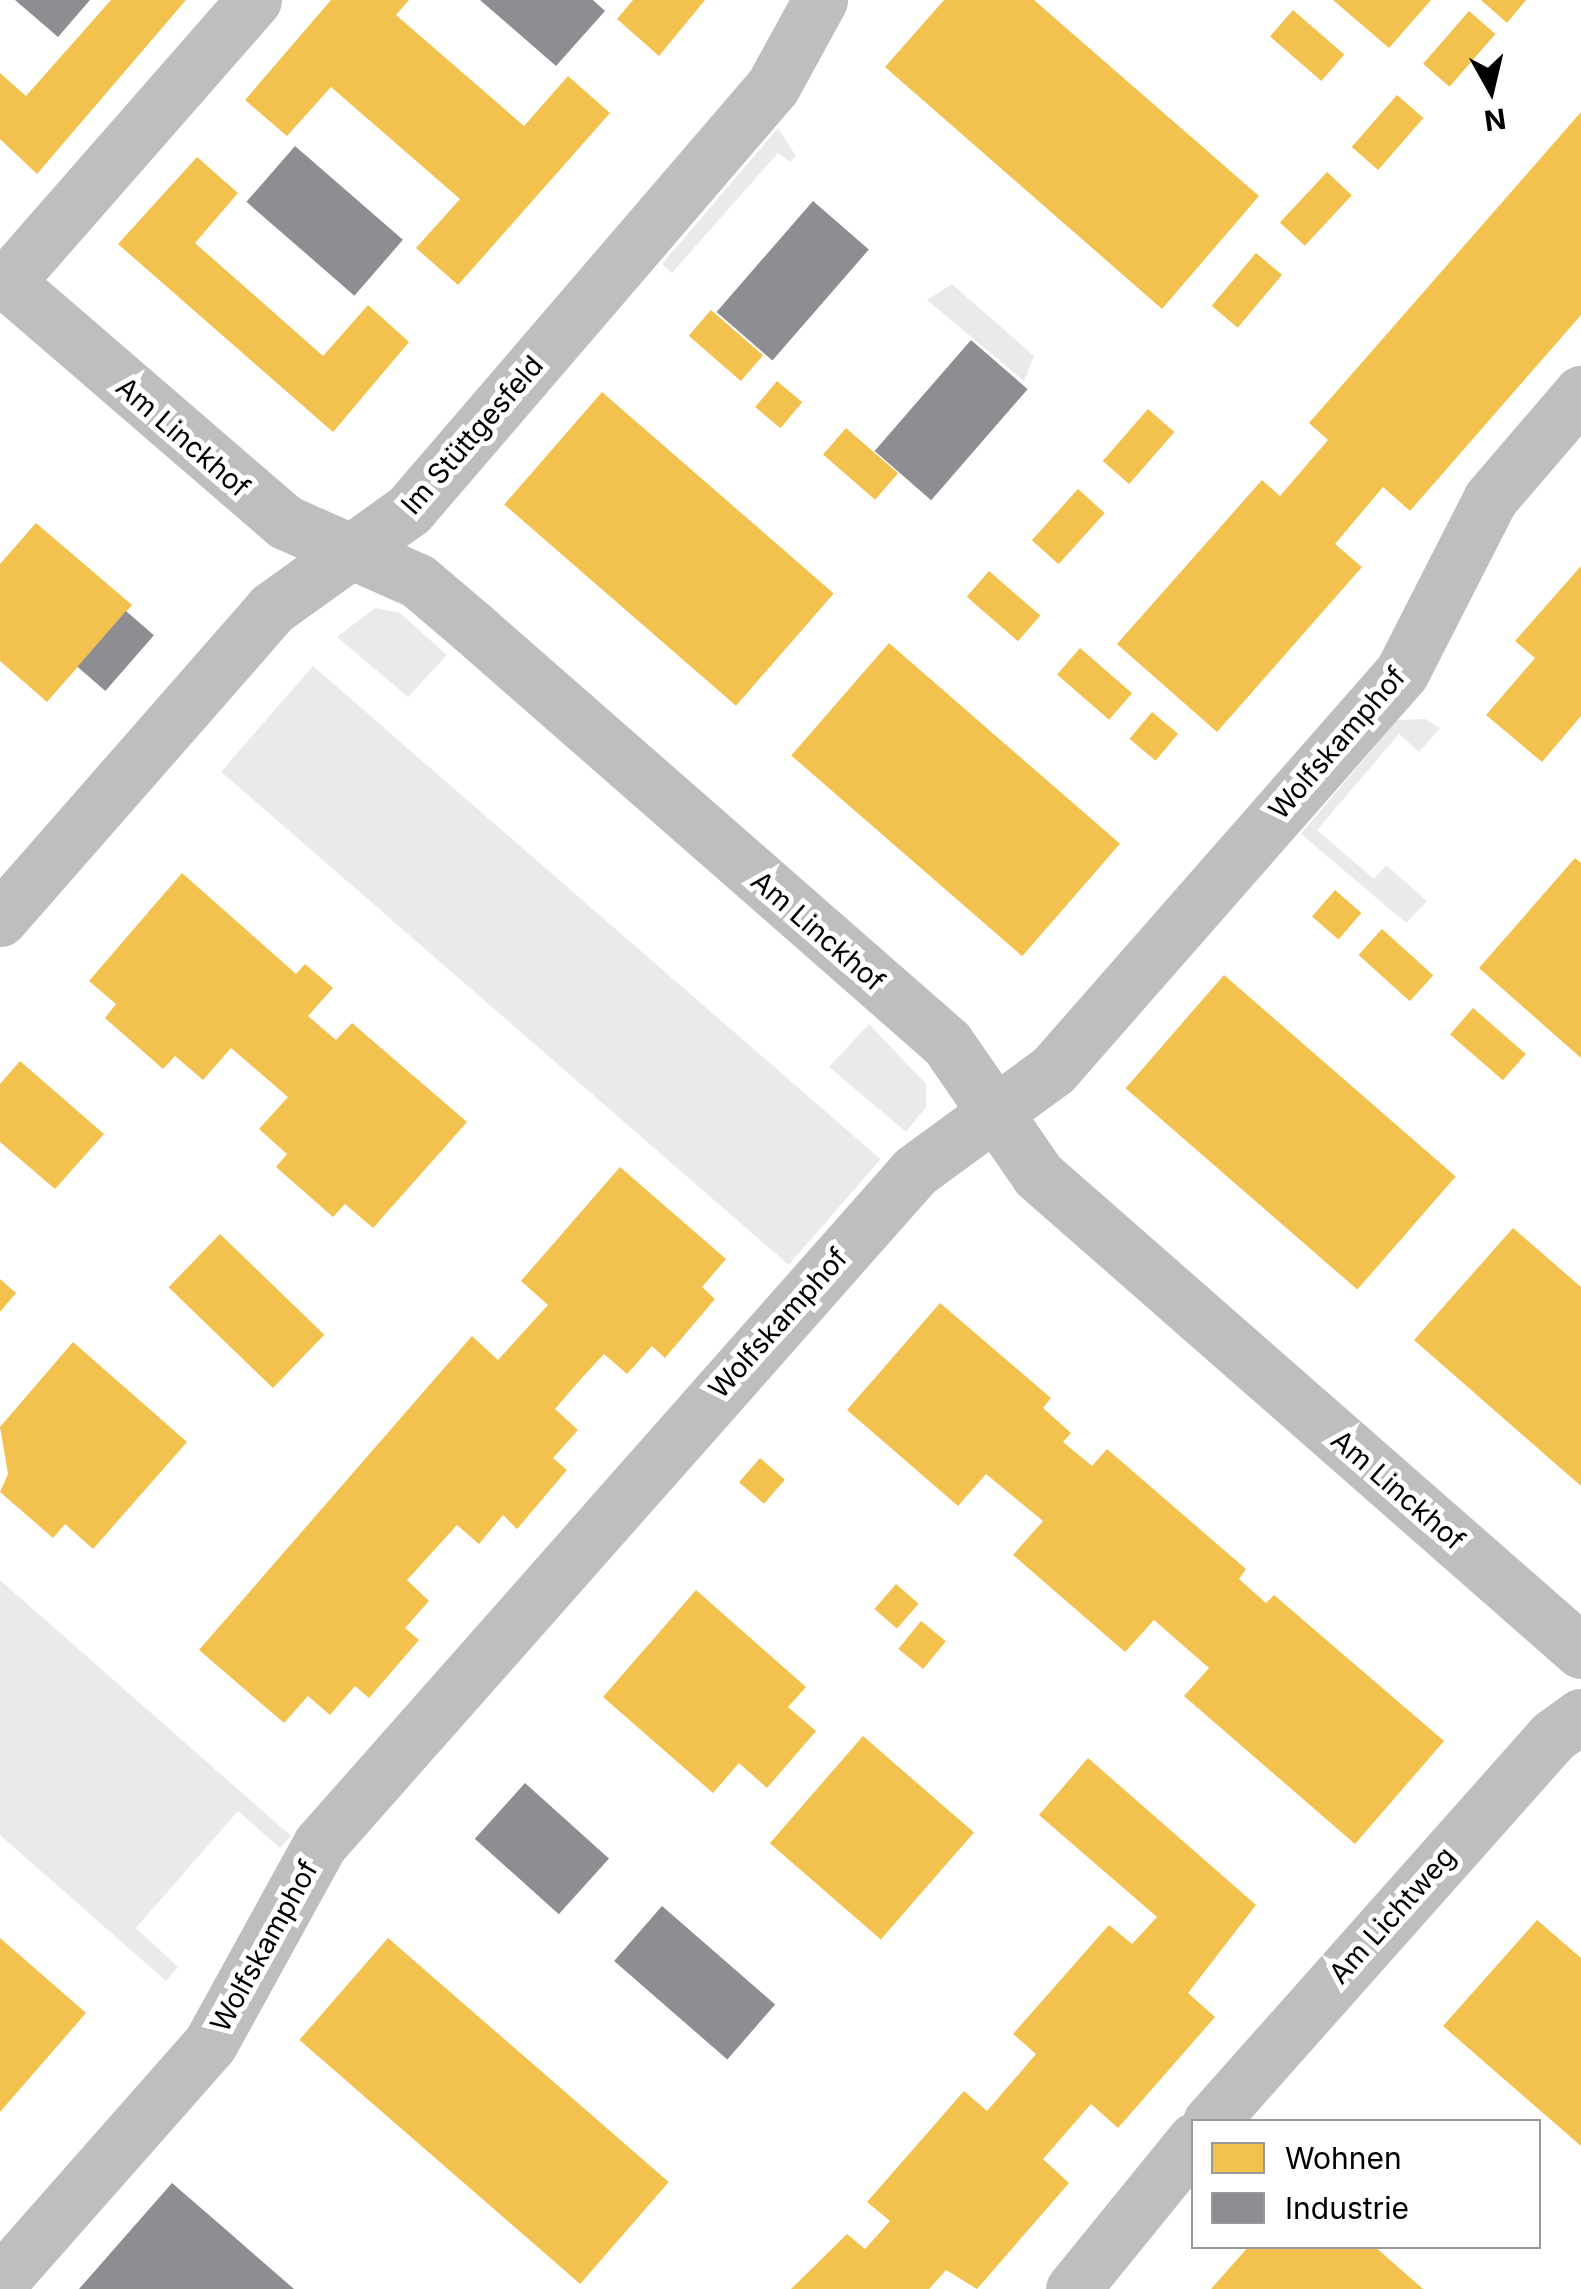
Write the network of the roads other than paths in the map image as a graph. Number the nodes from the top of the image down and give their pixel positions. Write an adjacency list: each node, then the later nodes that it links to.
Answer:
1 (254, 0): 3 (street)
2 (820, 0): 5 (street, Im Stüttgesfeld)
3 (4, 279): 5 (street, Am Linckhof)
4 (1581, 393): 7 (street, Wolfskamphof)
5 (350, 555): 6 (street, Im Stüttgesfeld); 7 (street, Am Linckhof)
6 (0, 919)
7 (992, 1108): 8 (street, Am Linckhof); 12 (street, Wolfskamphof)
8 (1581, 1651)
9 (1581, 1716): 10 (street, Am Lichtweg)
10 (1213, 2119)
11 (1191, 2144): 13 (street)
12 (0, 2282)
13 (1073, 2289)

